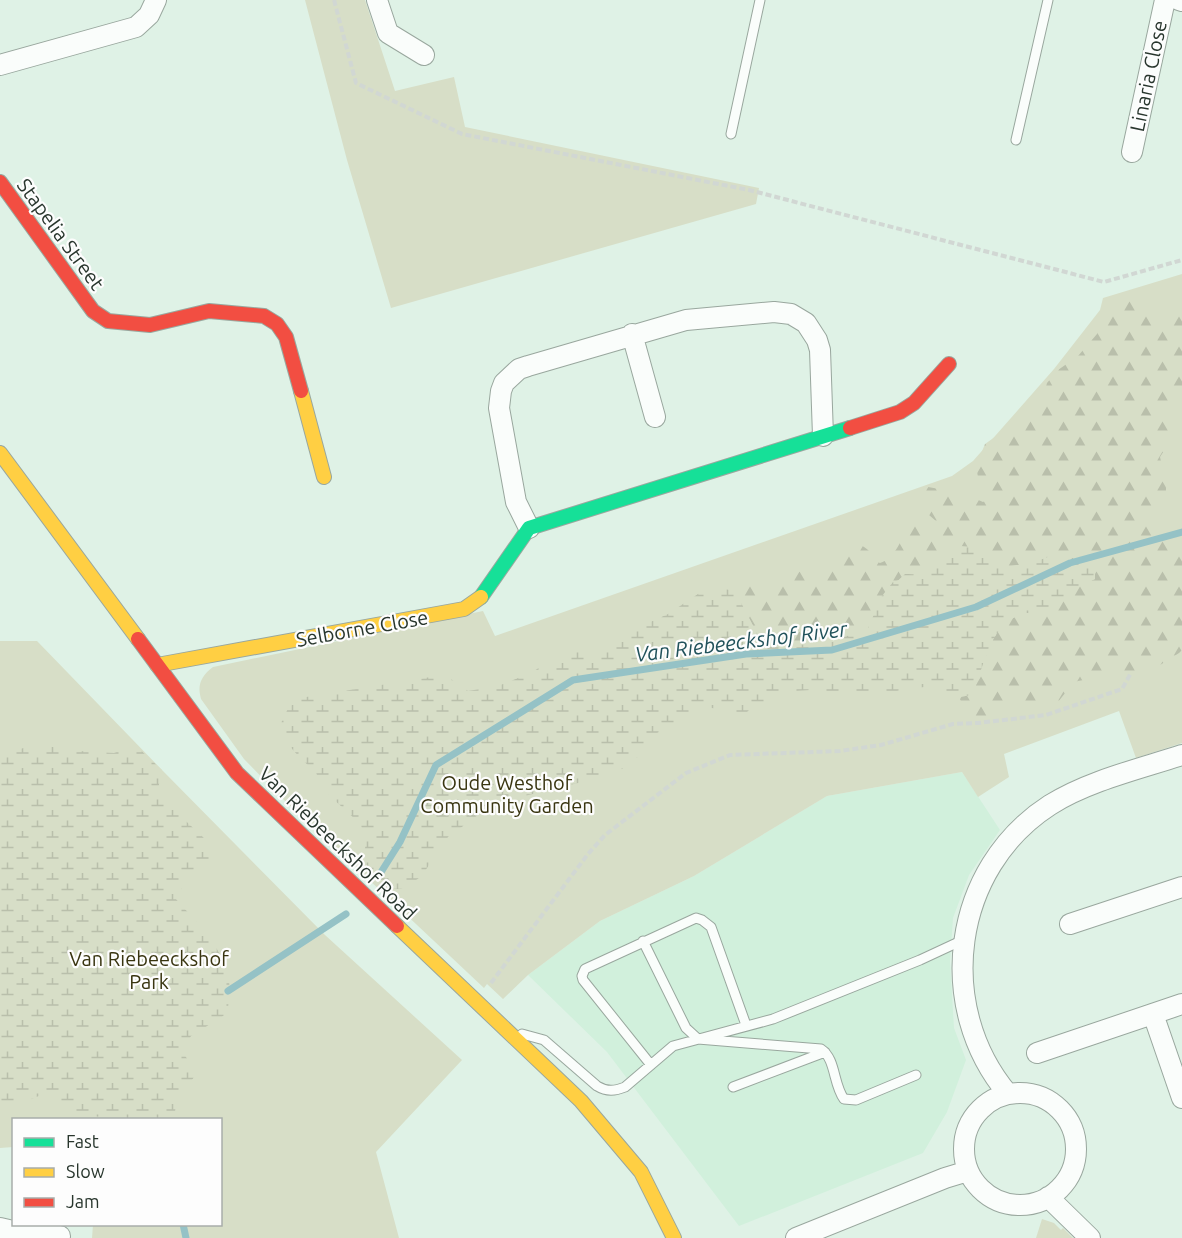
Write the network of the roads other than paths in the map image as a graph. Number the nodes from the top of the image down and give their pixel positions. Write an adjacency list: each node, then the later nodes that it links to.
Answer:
1 (156, 0): 7 (street)
2 (377, 0): 6 (street)
3 (760, 0): 8 (lane)
4 (1048, 0): 9 (lane)
5 (1165, 0): 10 (street, Linaria Close)
6 (424, 55)
7 (0, 65)
8 (731, 134)
9 (1016, 140)
10 (1132, 152)
11 (0, 182): 17 (street, Stapelia Street)
12 (632, 334): 14 (street); 15 (street); 18 (street)
13 (949, 364): 15 (street)
14 (655, 417)
15 (823, 436): 18 (street)
16 (0, 453): 19 (street, Van Riebeeckshof Road)
17 (324, 477)
18 (529, 528): 19 (street, Selborne Close)
19 (157, 665): 28 (street, Van Riebeeckshof Road)
20 (1182, 755): 23 (street)
21 (1182, 887): 22 (street)
22 (1070, 924)
23 (963, 940): 27 (lane); 35 (street)
24 (643, 941): 27 (lane); 29 (lane); 32 (lane)
25 (1182, 1004): 26 (street)
26 (1153, 1014): 31 (street); 36 (street)
27 (746, 1025): 29 (lane)
28 (510, 1034): 32 (lane); 41 (street, Van Riebeeckshof Road)
29 (698, 1039): 30 (lane); 32 (lane)
30 (825, 1052): 33 (lane); 34 (lane)
31 (1037, 1053)
32 (651, 1065)
33 (916, 1075)
34 (733, 1087)
35 (1008, 1094): 37 (street); 38 (street)
36 (1182, 1098)
37 (968, 1171): 38 (street); 42 (street)
38 (1048, 1197): 43 (street)
39 (0, 1228): 40 (street)
40 (60, 1236)
41 (674, 1238)
42 (796, 1238)
43 (1090, 1238)

